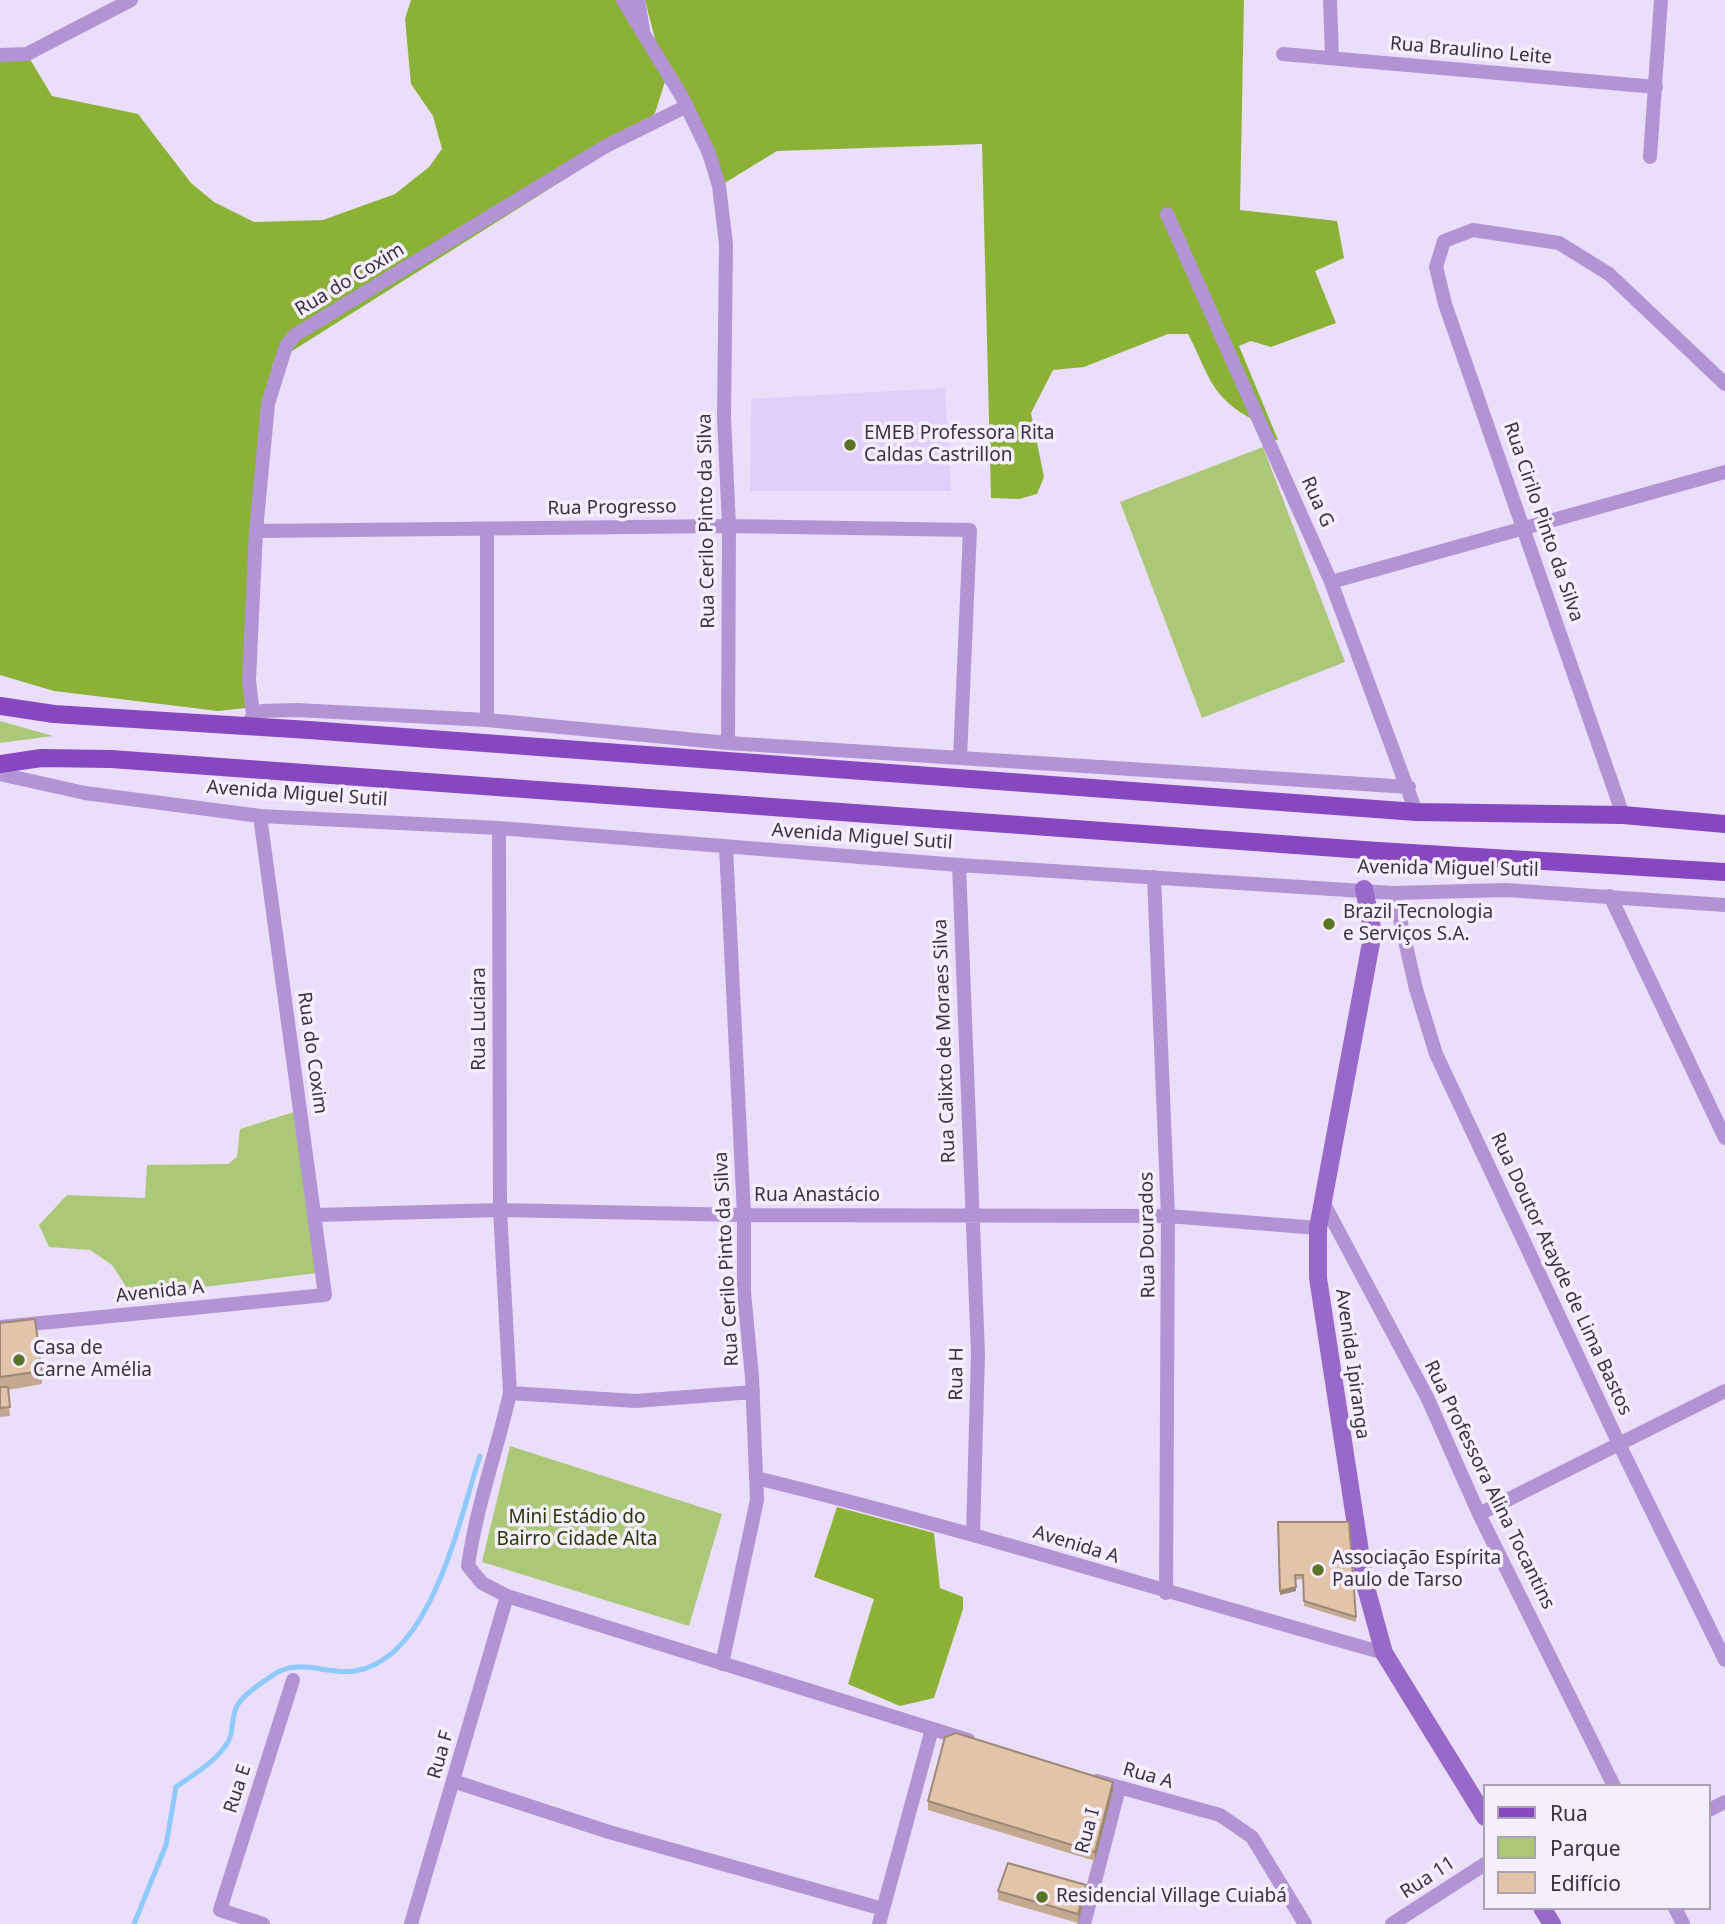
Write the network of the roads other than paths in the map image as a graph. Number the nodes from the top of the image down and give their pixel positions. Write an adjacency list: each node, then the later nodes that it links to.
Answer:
1 (131, 0): 8 (street)
2 (623, 0): 6 (street)
3 (638, 0): 6 (street)
4 (1330, 0): 9 (street)
5 (1661, 0): 10 (street)
6 (644, 35): 11 (street)
7 (1283, 54): 9 (street, Rua Braulino Leite)
8 (0, 55)
9 (1332, 58): 10 (street, Rua Braulino Leite)
10 (1656, 86): 12 (street)
11 (687, 106): 16 (street, Rua Cerilo Pinto da Silva); 19 (street, Rua do Coxim)
12 (1650, 157)
13 (1167, 214): 20 (street, Rua G)
14 (1725, 384): 17 (street, Rua Cirilo Pinto da Silva)
15 (1725, 472): 17 (street)
16 (729, 526): 18 (street, Rua Progresso); 24 (street, Rua Cerilo Pinto da Silva); 25 (street, Rua Progresso)
17 (1524, 526): 20 (street); 30 (street, Rua Cirilo Pinto da Silva)
18 (487, 529): 19 (street, Rua Progresso); 22 (street)
19 (256, 531): 23 (street, Rua do Coxim)
20 (1331, 582): 28 (street, Rua G)
21 (0, 706): 23 (main road)
22 (487, 720): 23 (street); 24 (street)
23 (249, 721): 29 (main road)
24 (728, 743): 25 (street)
25 (960, 758): 28 (street)
26 (0, 764): 36 (main road, Avenida Miguel Sutil)
27 (0, 774): 31 (street, Avenida Miguel Sutil)
28 (1409, 787): 29 (street, Rua G)
29 (1416, 812): 30 (main road)
30 (1623, 815): 32 (main road)
31 (260, 816): 33 (street, Avenida Miguel Sutil); 45 (street, Rua do Coxim)
32 (1725, 824)
33 (499, 828): 34 (street, Avenida Miguel Sutil); 44 (street, Rua Luciara)
34 (726, 847): 35 (street, Avenida Miguel Sutil); 46 (street, Rua Cerilo Pinto da Silva)
35 (958, 865): 37 (street, Avenida Miguel Sutil); 47 (street, Rua Calixto de Moraes Silva)
36 (1725, 872)
37 (1154, 877): 38 (street, Avenida Miguel Sutil); 48 (street, Rua Dourados)
38 (1364, 889): 39 (street, Avenida Miguel Sutil); 43 (street, Avenida Ipiranga)
39 (1394, 893): 40 (street, Avenida Miguel Sutil); 55 (street, Rua Doutor Atayde de Lima Bastos)
40 (1610, 897): 41 (street, Avenida Miguel Sutil); 42 (street)
41 (1725, 905)
42 (1725, 1138)
43 (1324, 1204): 49 (street, Avenida Ipiranga); 57 (street, Rua Professora Alina Tocantins)
44 (500, 1210): 45 (street, Rua Anastácio); 46 (street, Rua Anastácio); 54 (street, Rua Luciara)
45 (315, 1215): 50 (street, Rua do Coxim)
46 (744, 1215): 47 (street, Rua Anastácio); 53 (street, Rua Cerilo Pinto da Silva)
47 (970, 1215): 48 (street, Rua Anastácio); 58 (street, Rua H)
48 (1168, 1216): 49 (street, Rua Anastácio); 59 (street, Rua Dourados)
49 (1318, 1228): 61 (street, Avenida Ipiranga)
50 (325, 1295): 51 (street, Avenida A)
51 (0, 1327)
52 (1725, 1391): 55 (street)
53 (753, 1392): 54 (street); 56 (street, Rua Cerilo Pinto da Silva)
54 (510, 1393): 60 (street, Rua Luciara)
55 (1620, 1446): 57 (street); 62 (street, Rua Doutor Atayde de Lima Bastos)
56 (756, 1478): 58 (street, Avenida A); 63 (street, Rua Cerilo Pinto da Silva)
57 (1479, 1514): 69 (street, Rua Professora Alina Tocantins)
58 (973, 1534): 59 (street, Avenida A)
59 (1166, 1593): 61 (street, Avenida A)
60 (507, 1596): 63 (street); 68 (street, Rua F)
61 (1384, 1653): 71 (street, Avenida Ipiranga)
62 (1725, 1660)
63 (722, 1664): 65 (street)
64 (293, 1680): 74 (street, Rua E)
65 (932, 1729): 66 (street); 73 (street)
66 (987, 1747)
67 (1080, 1776): 70 (street, Rua A)
68 (453, 1782): 73 (street); 75 (street, Rua F)
69 (1613, 1784)
70 (1119, 1788): 77 (street, Rua I); 78 (street, Rua A)
71 (1484, 1816)
72 (1484, 1865): 79 (street, Rua 11)
73 (883, 1909): 76 (street)
74 (263, 1924)
75 (411, 1924)
76 (879, 1924)
77 (1084, 1924)
78 (1305, 1924)
79 (1392, 1924)

